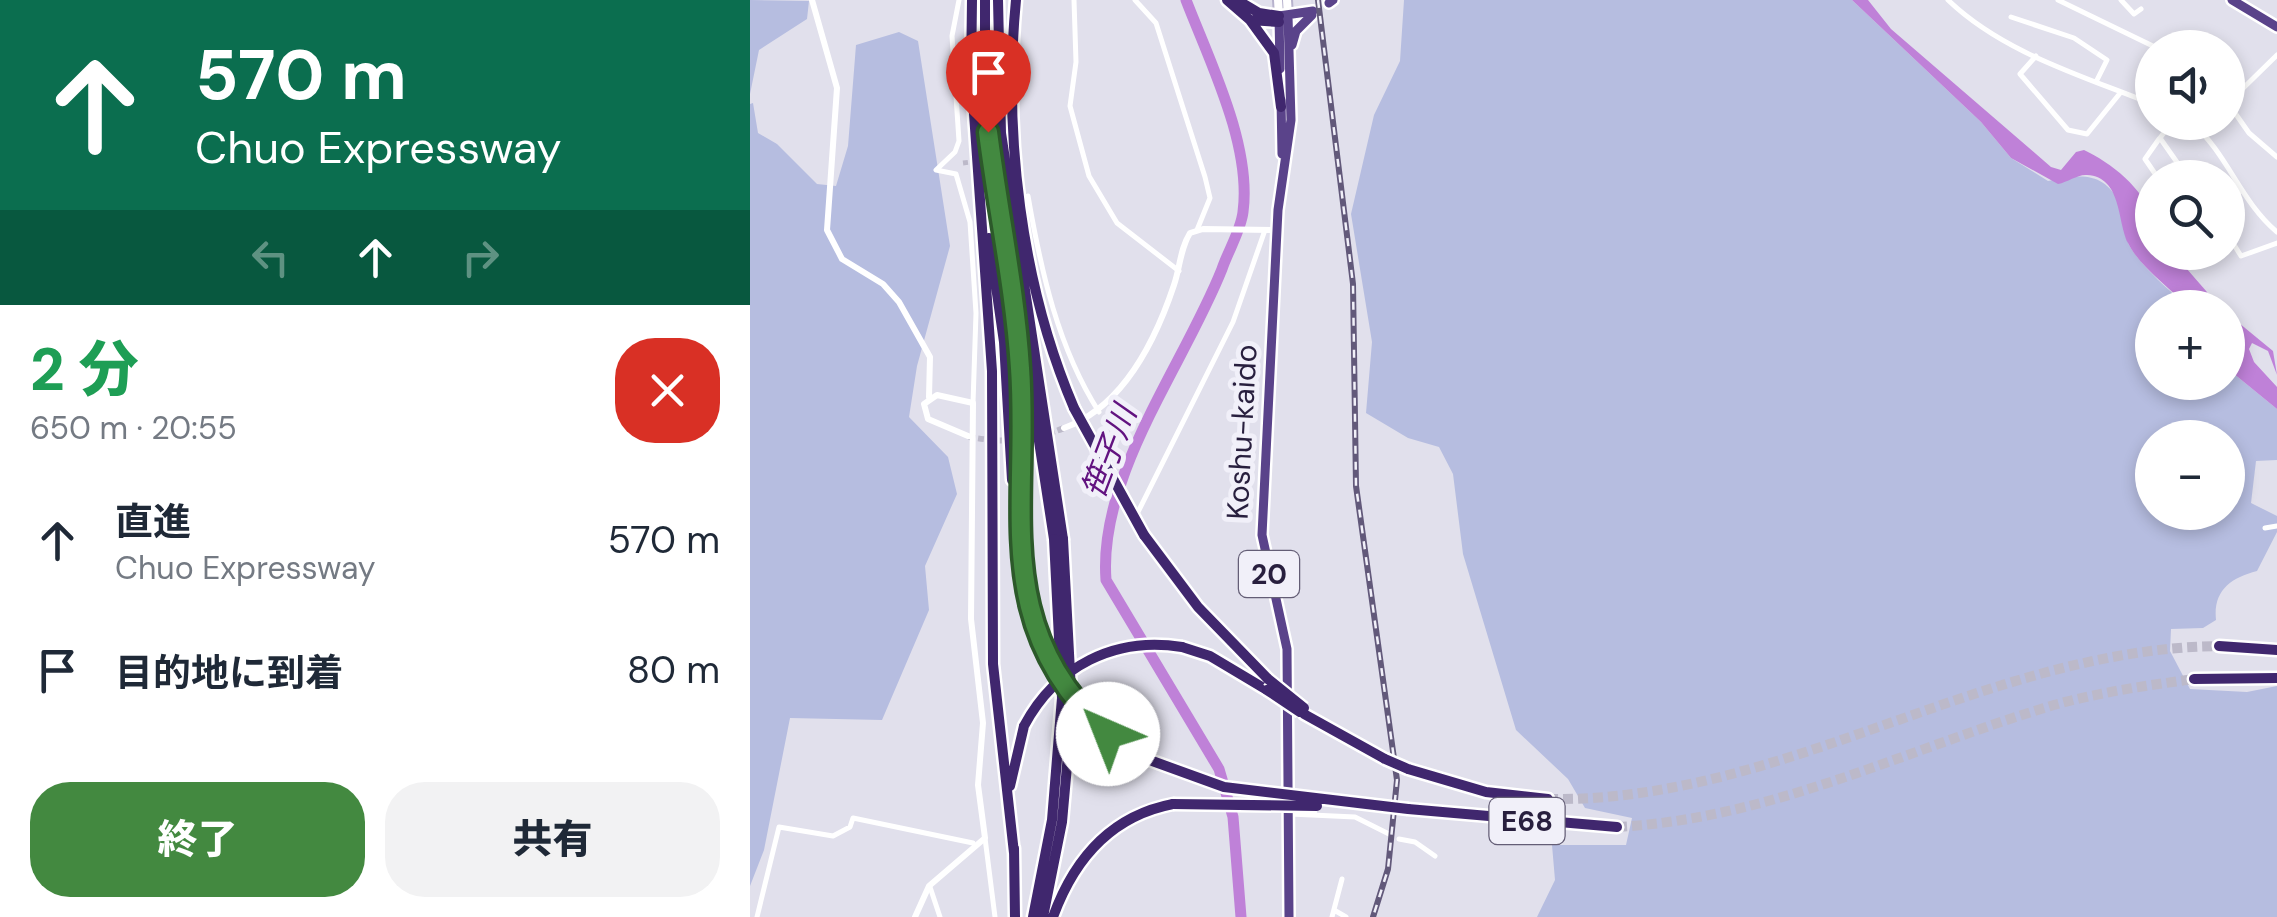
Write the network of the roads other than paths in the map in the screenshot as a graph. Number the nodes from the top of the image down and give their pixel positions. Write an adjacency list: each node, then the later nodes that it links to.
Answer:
1 (812, 0): 46 (street)
2 (959, 0): 47 (street)
3 (972, 0): 27 (highway)
4 (985, 0): 38 (highway)
5 (1000, 0): 54 (highway)
6 (1019, 0): 60 (highway, bridge)
7 (1074, 0): 45 (street)
8 (1135, 0): 39 (street)
9 (1227, 0): 21 (highway)
10 (1238, 0): 11 (highway); 20 (highway)
11 (1262, 0)
12 (1278, 0): 20 (main road, Koshu-kaido)
13 (1287, 0): 20 (main road, Koshu-kaido)
14 (1948, 0): 26 (street)
15 (2058, 0): 23 (street)
16 (2122, 0): 18 (street)
17 (2232, 0): 22 (highway)
18 (2141, 10)
19 (2011, 17): 28 (street)
20 (1282, 18): 21 (highway); 25 (highway, Koshu-kaido / 20); 25 (highway); 32 (highway, Koshu-kaido / 20)
21 (1250, 20): 32 (highway)
22 (2277, 27)
23 (2135, 37)
24 (2277, 55): 29 (street)
25 (1290, 56): 35 (highway, Koshu-kaido / 20)
26 (2036, 56): 28 (street); 30 (street)
27 (970, 71): 55 (highway); 69 (highway)
28 (2096, 82): 30 (street)
29 (2245, 86)
30 (2121, 92): 31 (street)
31 (2135, 97)
32 (1282, 107): 35 (highway, Koshu-kaido / 20)
33 (2245, 127): 34 (street)
34 (2277, 157)
35 (1281, 187): 41 (highway, Koshu-kaido / 20)
36 (1028, 196): 48 (street)
37 (2245, 199): 42 (street)
38 (999, 212): 54 (highway); 55 (highway)
39 (1200, 229): 40 (street); 45 (street)
40 (1265, 230): 41 (street); 51 (street)
41 (1277, 230): 63 (highway, Koshu-kaido / 20)
42 (2277, 232)
43 (2277, 243): 44 (street)
44 (2245, 255)
45 (1179, 271): 48 (street)
46 (928, 399): 47 (street); 50 (street)
47 (973, 403): 66 (street)
48 (1100, 412): 49 (street)
49 (1064, 428)
50 (968, 436)
51 (1138, 512)
52 (2277, 526): 53 (street)
53 (2265, 528)
54 (1059, 539): 79 (highway, bridge); 80 (highway, bridge)
55 (1023, 585): 62 (highway, bridge)
56 (2220, 646): 57 (highway)
57 (2277, 650)
58 (2277, 678): 59 (highway)
59 (2194, 680)
60 (1268, 684): 61 (highway, E68, bridge); 69 (highway, bridge)
61 (1548, 799)
62 (1408, 810): 64 (highway, E68); 81 (highway, bridge)
63 (1287, 814): 65 (street); 82 (highway, Koshu-kaido / 20)
64 (1617, 826)
65 (1389, 834)
66 (984, 838): 68 (street); 77 (street)
67 (1400, 839): 70 (street)
68 (973, 844): 72 (street); 74 (street)
69 (1014, 853): 78 (highway)
70 (1436, 856)
71 (1342, 879): 73 (street)
72 (929, 886): 75 (street); 76 (street)
73 (1333, 913): 83 (street)
74 (757, 917)
75 (915, 917)
76 (940, 917)
77 (995, 917)
78 (1016, 917)
79 (1033, 917)
80 (1043, 917)
81 (1053, 917)
82 (1289, 917)
83 (1346, 917)

